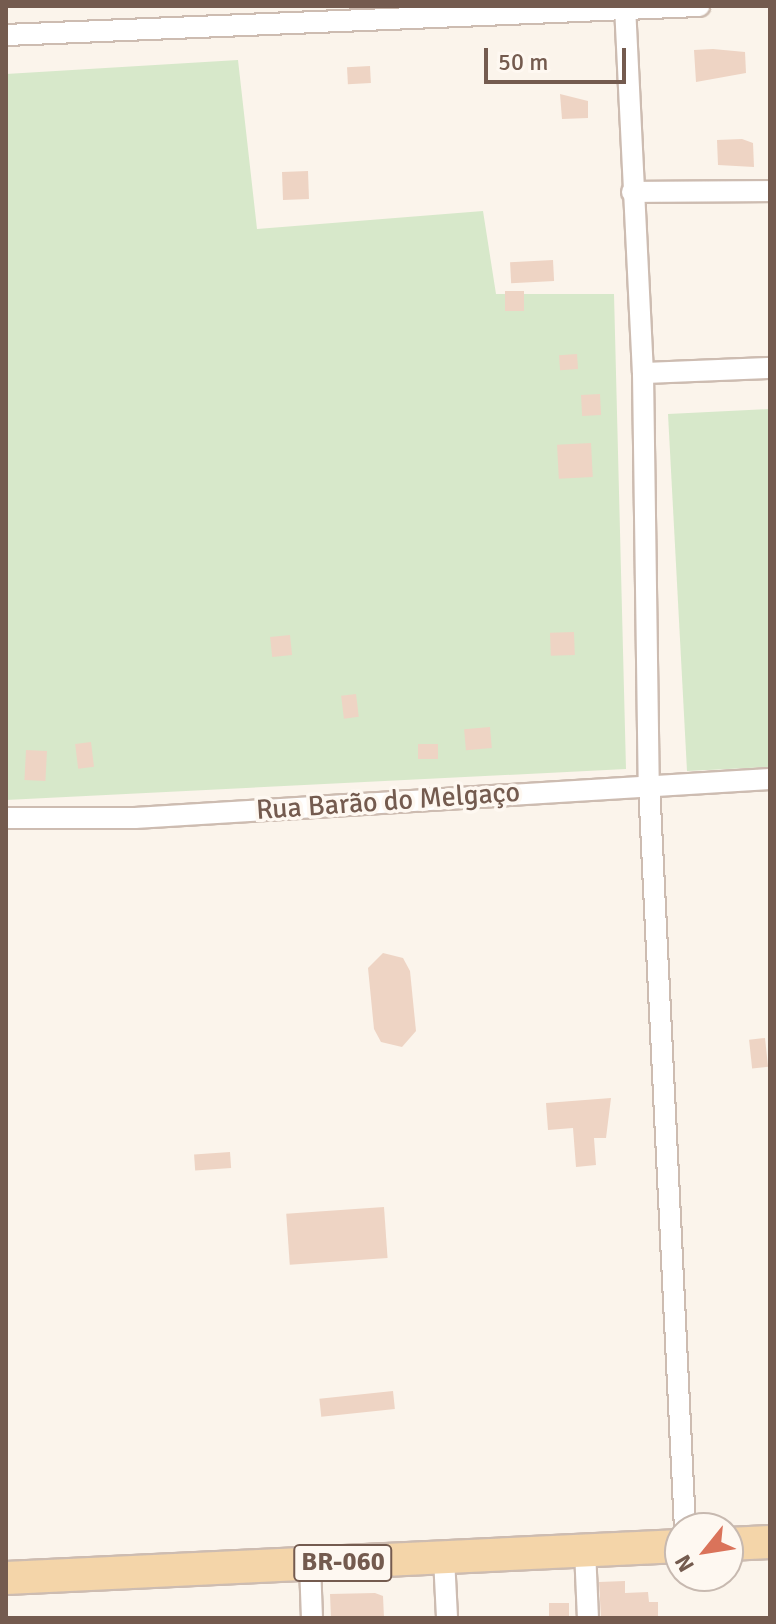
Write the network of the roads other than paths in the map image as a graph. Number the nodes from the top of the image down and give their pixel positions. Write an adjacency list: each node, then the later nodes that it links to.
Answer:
1 (699, 6): 2 (street)
2 (625, 7): 3 (street); 5 (street)
3 (6, 35)
4 (770, 191): 5 (street)
5 (632, 192): 7 (street)
6 (770, 368): 7 (street)
7 (643, 373): 9 (street)
8 (770, 779): 9 (street, Rua Barão do Melgaço)
9 (649, 784): 10 (street, Rua Barão do Melgaço); 11 (street)
10 (6, 818)
11 (684, 1512)
12 (770, 1542): 13 (main road)
13 (744, 1543)
14 (664, 1547): 15 (main road, BR-060)
15 (585, 1550): 16 (main road, BR-060); 21 (street)
16 (444, 1558): 17 (main road, BR-060); 20 (street)
17 (310, 1564): 18 (main road, BR-060); 19 (street)
18 (6, 1578)
19 (312, 1618)
20 (447, 1618)
21 (588, 1618)

